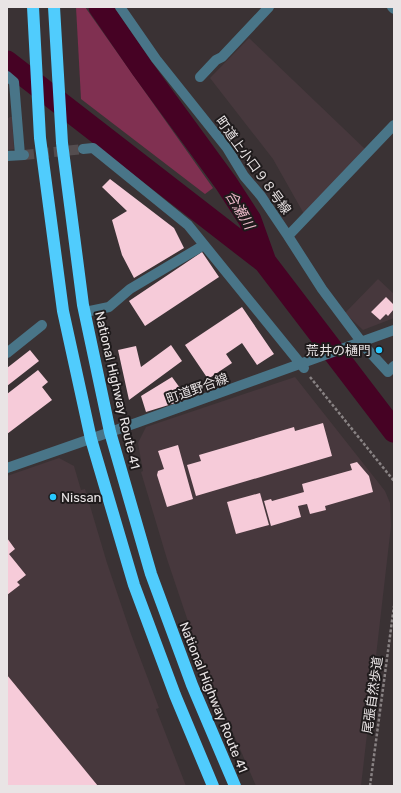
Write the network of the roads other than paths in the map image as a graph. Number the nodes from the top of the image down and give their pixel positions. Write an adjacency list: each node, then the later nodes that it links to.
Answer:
1 (33, 7): 24 (highway)
2 (54, 7): 16 (highway, National Highway Route 41)
3 (120, 7): 14 (street, 町道上小口９８号線)
4 (269, 7): 8 (street)
5 (392, 7): 6 (street)
6 (394, 9)
7 (7, 76): 9 (street)
8 (200, 76)
9 (16, 107): 10 (street); 13 (street)
10 (7, 115)
11 (394, 125): 14 (street)
12 (83, 149): 15 (street)
13 (7, 156)
14 (288, 236): 19 (street, 町道上小口９８号線)
15 (204, 245): 16 (street); 21 (street)
16 (85, 312): 23 (highway, National Highway Route 41)
17 (42, 325): 20 (street)
18 (394, 330): 19 (street, 町道野合線)
19 (360, 343): 21 (street, 町道野合線); 22 (street, 町道上小口９８号線)
20 (7, 353)
21 (303, 366): 23 (street, 町道野合線)
22 (394, 366)
23 (110, 432): 24 (street, 町道野合線); 27 (highway, National Highway Route 41)
24 (91, 439): 25 (street, 町道野合線); 26 (highway)
25 (7, 468)
26 (213, 786)
27 (235, 786)

